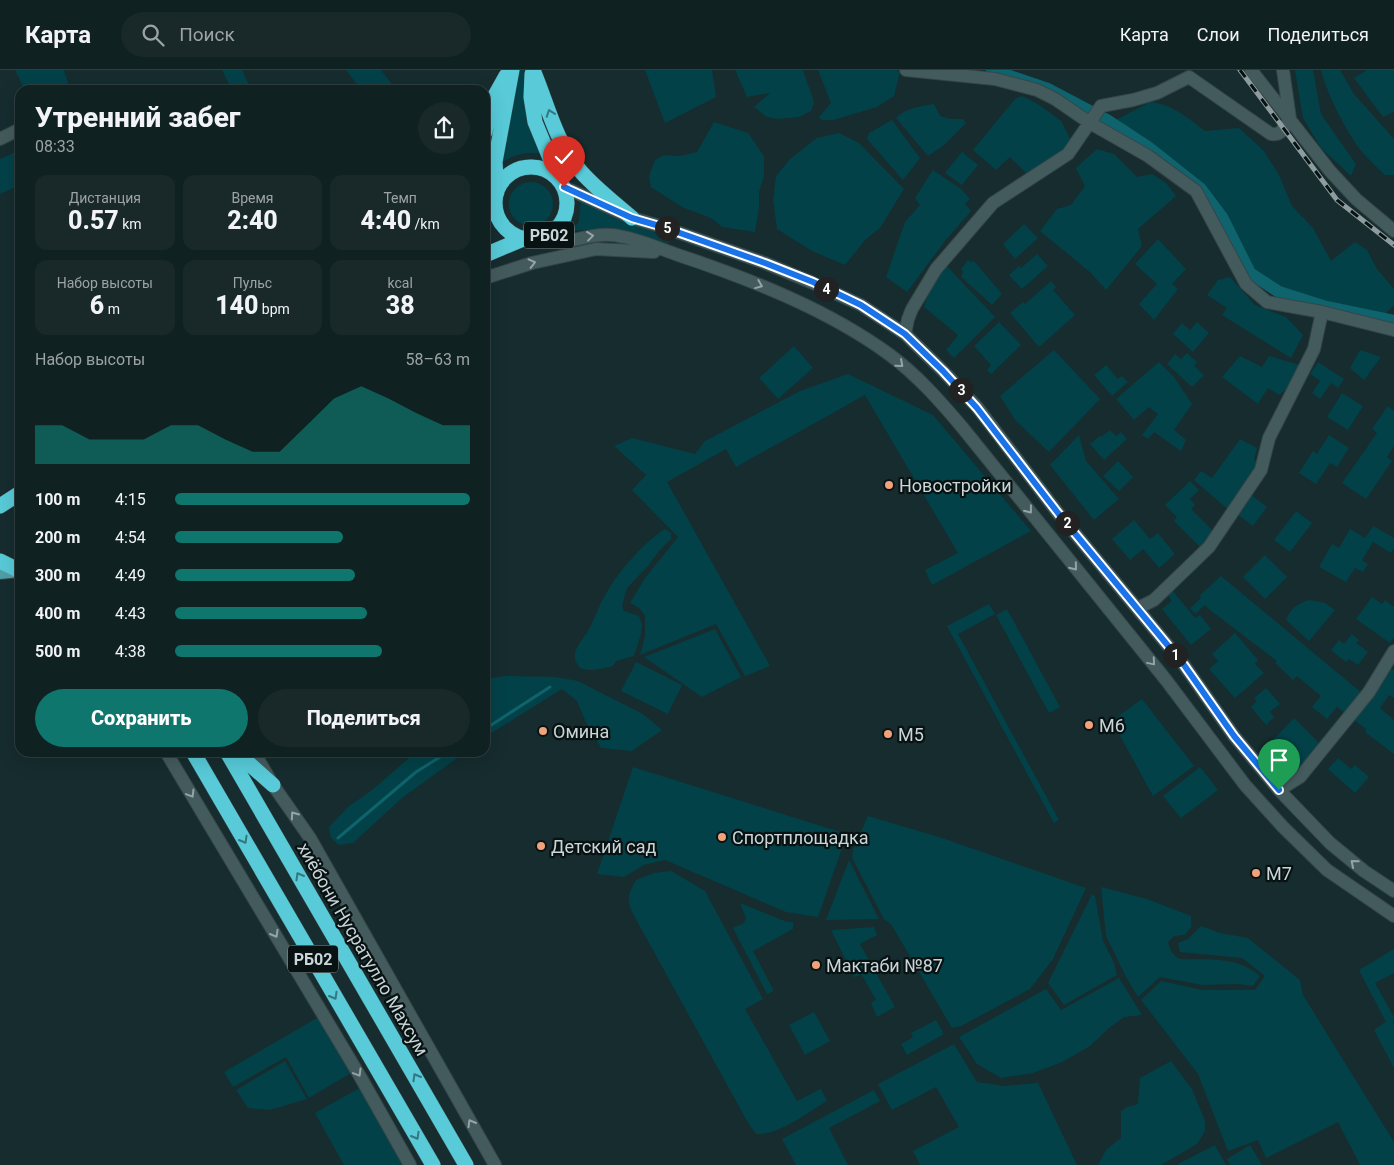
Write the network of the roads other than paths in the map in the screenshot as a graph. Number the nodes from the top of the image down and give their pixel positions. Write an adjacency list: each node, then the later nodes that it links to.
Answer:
1 (511, 70): 7 (highway); 13 (highway, РБ02)
2 (532, 70): 12 (highway, РБ02); 14 (highway, one-way to 2)
3 (906, 70): 9 (street)
4 (1251, 70): 8 (street)
5 (1283, 70): 8 (street)
6 (1189, 73): 8 (street); 9 (street)
7 (490, 110)
8 (1290, 120): 15 (street)
9 (1090, 123): 21 (street); 23 (street)
10 (15, 132): 11 (street)
11 (0, 139)
12 (561, 182): 13 (highway); 14 (street); 16 (highway, РБ02)
13 (492, 202): 17 (highway, РБ02)
14 (632, 218): 23 (street)
15 (1394, 231)
16 (543, 238): 17 (highway, РБ02); 19 (street, one-way to 19)
17 (523, 239): 18 (highway, РБ02)
18 (490, 252)
19 (684, 257): 20 (street, one-way to 19); 40 (street, one-way to 40)
20 (490, 276)
21 (1322, 312): 22 (street); 30 (street)
22 (1394, 330)
23 (905, 334): 30 (street)
24 (15, 496): 25 (highway)
25 (0, 506)
26 (0, 561): 27 (highway)
27 (15, 568)
28 (15, 572): 29 (main road)
29 (0, 573)
30 (1138, 608): 38 (street)
31 (1392, 658): 38 (street)
32 (169, 757): 41 (street, one-way to 41)
33 (196, 757): 42 (highway, РБ02, one-way to 42)
34 (231, 757): 43 (highway, хиёбони Нусратулло Махсум / РБ02, one-way to 34)
35 (242, 757): 37 (highway)
36 (257, 757): 37 (street)
37 (273, 785): 44 (street, one-way to 37)
38 (1279, 790): 39 (street, one-way to 38)
39 (1394, 891)
40 (1394, 916)
41 (410, 1165)
42 (433, 1165)
43 (466, 1165)
44 (495, 1165)

